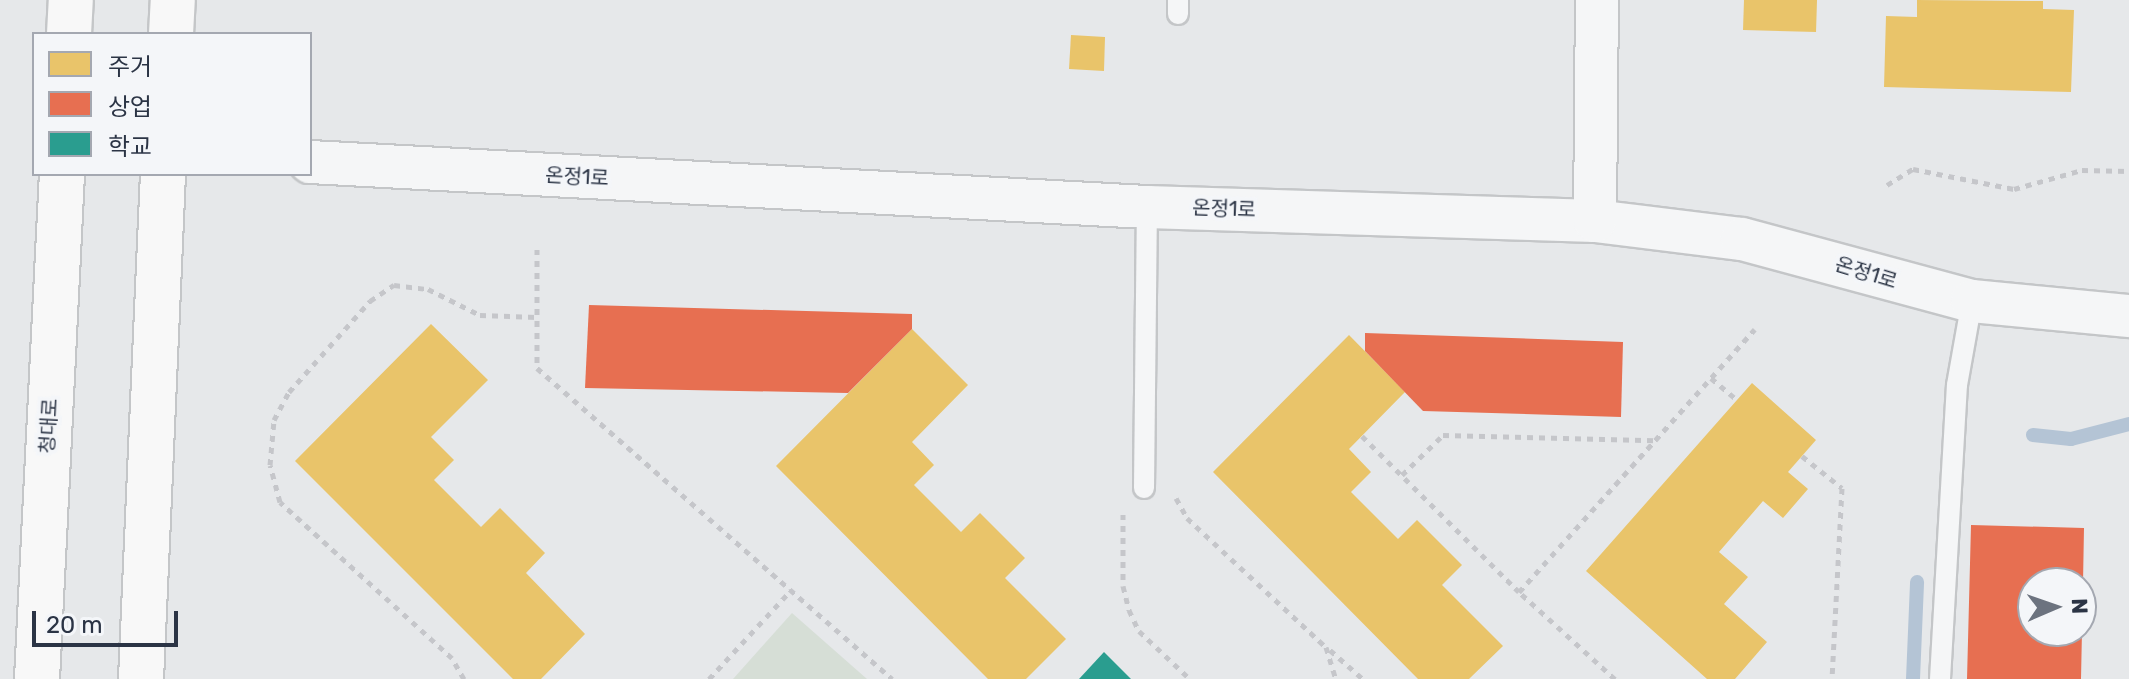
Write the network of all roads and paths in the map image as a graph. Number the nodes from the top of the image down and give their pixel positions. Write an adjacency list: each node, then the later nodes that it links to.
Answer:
1 (71, 0): 4 (street)
2 (173, 0): 5 (street)
3 (1597, 0): 12 (street)
4 (69, 32)
5 (171, 32)
6 (312, 162): 11 (street, 온정1로)
7 (2129, 171): 10 (path)
8 (62, 176): 32 (street, 청대로)
9 (163, 176): 33 (street)
10 (1887, 185)
11 (1147, 207): 12 (street, 온정1로); 26 (lane)
12 (1595, 221): 15 (street, 온정1로)
13 (537, 249): 18 (path)
14 (2129, 292): 16 (street)
15 (1972, 301): 16 (street, 온정1로); 42 (lane)
16 (2074, 313): 17 (street, 온정1로)
17 (2129, 316)
18 (537, 317): 29 (path); 34 (path)
19 (1755, 329): 20 (path)
20 (1711, 378): 21 (path); 23 (path)
21 (1737, 400)
22 (1362, 436): 25 (path)
23 (1655, 440): 25 (path); 30 (path)
24 (1802, 456): 41 (path)
25 (1402, 475): 30 (path)
26 (1144, 488)
27 (1174, 489): 31 (path)
28 (1123, 505): 37 (path)
29 (791, 590): 35 (path); 36 (path)
30 (1519, 592): 40 (path)
31 (1326, 647): 38 (path); 39 (path)
32 (37, 679)
33 (141, 679)
34 (464, 679)
35 (709, 679)
36 (892, 679)
37 (1190, 679)
38 (1336, 679)
39 (1363, 679)
40 (1615, 679)
41 (1832, 679)
42 (1940, 679)

